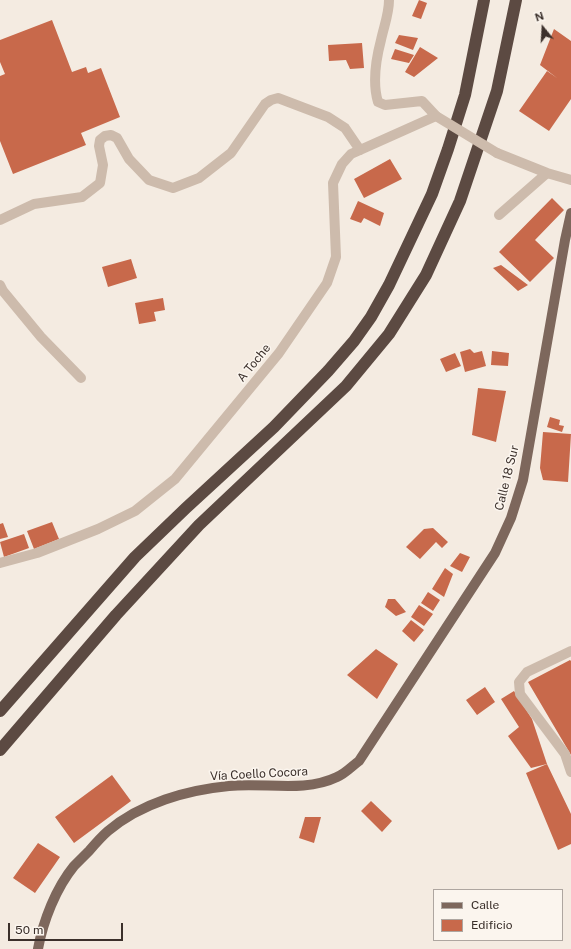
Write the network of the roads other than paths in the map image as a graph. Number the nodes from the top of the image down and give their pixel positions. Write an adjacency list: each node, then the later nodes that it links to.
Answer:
1 (389, 0): 4 (street)
2 (484, 0): 16 (highway)
3 (516, 0): 17 (highway)
4 (436, 116): 5 (street, A Toche); 6 (street, bridge)
5 (360, 150): 10 (street); 14 (street, A Toche)
6 (547, 173): 7 (street); 9 (street)
7 (571, 180)
8 (571, 213): 11 (main road, Calle 18 Sur)
9 (499, 215)
10 (0, 220)
11 (568, 240): 19 (main road, Calle 18 Sur)
12 (0, 285): 13 (street)
13 (81, 378)
14 (0, 563)
15 (571, 651): 18 (street)
16 (0, 710)
17 (0, 750)
18 (571, 772)
19 (320, 784): 20 (main road, Vía Coello Cocora)
20 (38, 949)

